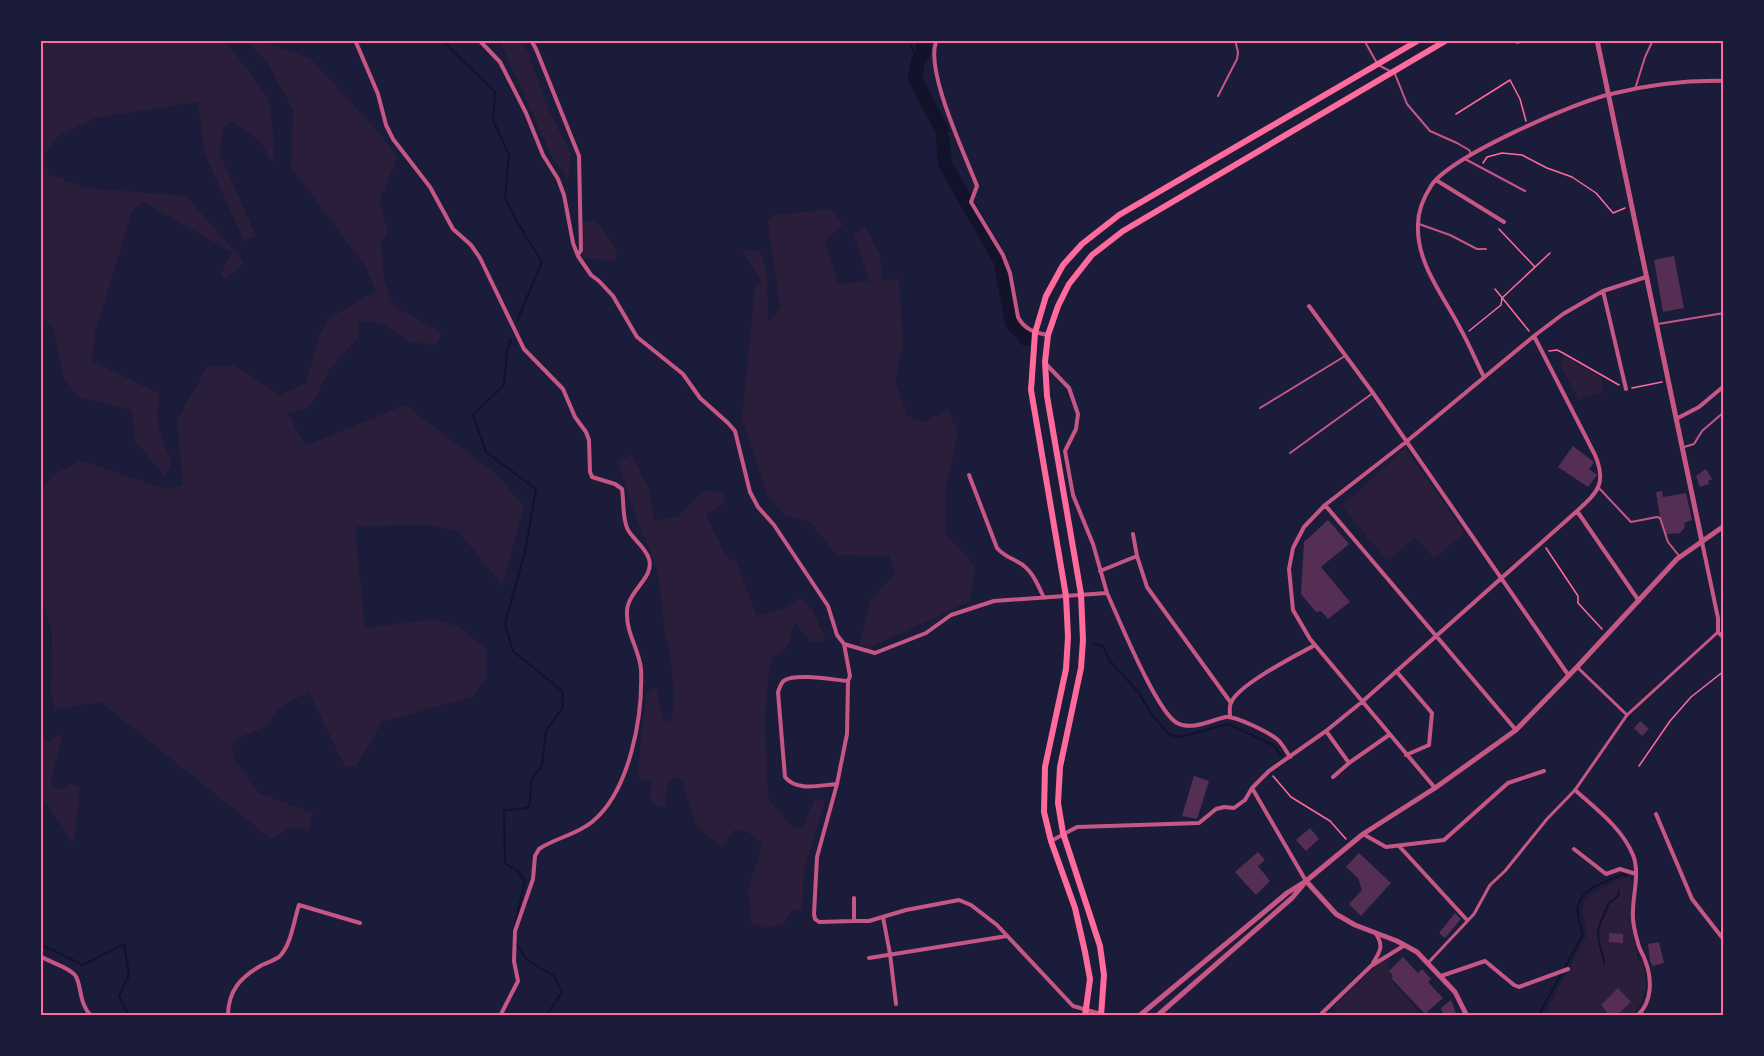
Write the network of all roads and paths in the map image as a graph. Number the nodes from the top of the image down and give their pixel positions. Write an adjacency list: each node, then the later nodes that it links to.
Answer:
1 (355, 40): 137 (street)
2 (479, 40): 32 (street)
3 (531, 40): 32 (street)
4 (937, 40): 41 (street)
5 (1235, 40): 18 (lane)
6 (1364, 40): 13 (lane)
7 (1419, 40): 13 (main road)
8 (1447, 40): 14 (main road)
9 (1530, 40): 12 (path)
10 (1597, 40): 17 (street)
11 (1653, 40): 16 (lane)
12 (1517, 43)
13 (1378, 65): 14 (lane); 41 (main road)
14 (1394, 73): 21 (lane); 42 (main road)
15 (1724, 81): 16 (street)
16 (1635, 89): 17 (street)
17 (1609, 94): 20 (street); 26 (street)
18 (1218, 96)
19 (1456, 114): 20 (path)
20 (1528, 126): 21 (street)
21 (1472, 155): 22 (street)
22 (1466, 159): 23 (lane); 24 (street)
23 (1480, 167): 25 (lane); 26 (path)
24 (1436, 180): 27 (street); 28 (street)
25 (1526, 191)
26 (1632, 206): 34 (street)
27 (1504, 222)
28 (1418, 223): 30 (lane); 43 (street)
29 (1499, 230): 33 (path)
30 (1486, 249)
31 (1550, 253): 33 (path)
32 (578, 256): 82 (street)
33 (1535, 267): 37 (path)
34 (1646, 278): 36 (street); 40 (street)
35 (1495, 289): 37 (path)
36 (1603, 291): 44 (street); 51 (street)
37 (1502, 298): 43 (path); 44 (path)
38 (1309, 306): 46 (street)
39 (1724, 313): 40 (lane)
40 (1656, 324): 49 (street)
41 (1035, 333): 42 (street); 75 (main road)
42 (1048, 335): 47 (main road)
43 (1464, 336): 48 (street)
44 (1534, 336): 45 (street); 48 (street)
45 (1542, 352): 51 (path); 62 (street)
46 (1345, 356): 52 (street); 53 (lane)
47 (1045, 362): 71 (street); 74 (main road)
48 (1484, 377): 56 (street)
49 (1668, 381): 51 (path); 55 (street)
50 (1724, 386): 55 (street)
51 (1626, 388)
52 (1373, 393): 56 (street); 59 (lane)
53 (1260, 408)
54 (1724, 412): 58 (lane)
55 (1676, 419): 58 (street)
56 (1406, 441): 63 (street); 72 (street)
57 (40, 444): 60 (street)
58 (1681, 448): 68 (street)
59 (1290, 453)
60 (40, 454)
61 (969, 475): 76 (street)
62 (1598, 487): 64 (street); 70 (lane)
63 (1325, 505): 80 (street); 83 (street)
64 (1577, 511): 67 (street); 77 (street)
65 (1724, 526): 68 (street)
66 (1133, 534): 69 (street)
67 (1542, 542): 72 (street); 79 (path)
68 (1702, 542): 70 (street); 78 (street)
69 (1137, 556): 71 (street); 90 (street)
70 (1680, 557): 77 (street)
71 (1100, 571): 73 (street)
72 (1500, 579): 80 (street); 87 (street)
73 (1107, 593): 74 (street); 92 (street)
74 (1081, 594): 75 (street); 108 (main road)
75 (1066, 596): 76 (street); 110 (main road)
76 (1044, 598): 82 (street)
77 (1639, 601): 79 (street)
78 (1718, 632): 81 (street); 91 (street)
79 (1607, 634): 84 (street)
80 (1435, 635): 85 (street); 93 (street)
81 (1724, 638)
82 (844, 644): 88 (street)
83 (1315, 645): 89 (street); 90 (street)
84 (1577, 667): 87 (street); 91 (street)
85 (1396, 671): 89 (street); 96 (street)
86 (1724, 671): 99 (path)
87 (1569, 676): 93 (street)
88 (848, 681): 103 (street); 103 (street)
89 (1363, 701): 94 (street); 95 (street)
90 (1231, 703): 92 (street)
91 (1627, 715): 106 (street)
92 (1230, 717): 97 (street)
93 (1516, 730): 105 (street)
94 (1326, 731): 97 (street); 98 (street)
95 (1389, 735): 96 (street); 98 (street)
96 (1406, 755): 105 (street)
97 (1290, 757): 100 (street)
98 (1349, 763): 102 (street)
99 (1640, 766)
100 (1269, 771): 104 (street); 111 (path)
101 (1544, 771): 112 (street)
102 (1333, 777)
103 (837, 784): 119 (street)
104 (1252, 788): 108 (street); 115 (street)
105 (1435, 788): 109 (street)
106 (1575, 790): 114 (street); 118 (street)
107 (1656, 814): 123 (street)
108 (1063, 834): 110 (street); 134 (main road)
109 (1363, 834): 111 (street); 112 (street)
110 (1051, 842): 133 (main road)
111 (1351, 844): 115 (street)
112 (1400, 846): 118 (street)
113 (1574, 849): 114 (street)
114 (1636, 874): 142 (street)
115 (1306, 881): 121 (street); 138 (street); 139 (street)
116 (854, 898): 119 (street)
117 (883, 917): 119 (street); 122 (street); 125 (street)
118 (1467, 920): 128 (street)
119 (854, 921)
120 (360, 923): 136 (street)
121 (1376, 934): 124 (street); 129 (street)
122 (1007, 936): 125 (street); 133 (street)
123 (1724, 940)
124 (1405, 945): 128 (street); 129 (street)
125 (890, 954): 127 (street); 132 (street)
126 (40, 956): 135 (street)
127 (868, 958)
128 (1428, 963): 131 (street)
129 (1371, 966): 140 (street)
130 (1568, 969): 131 (street)
131 (1441, 976): 141 (street)
132 (896, 1004)
133 (1086, 1013): 134 (street)
134 (1102, 1015)
135 (91, 1016)
136 (228, 1016)
137 (500, 1016)
138 (1139, 1016)
139 (1157, 1016)
140 (1319, 1016)
141 (1467, 1016)
142 (1637, 1016)

